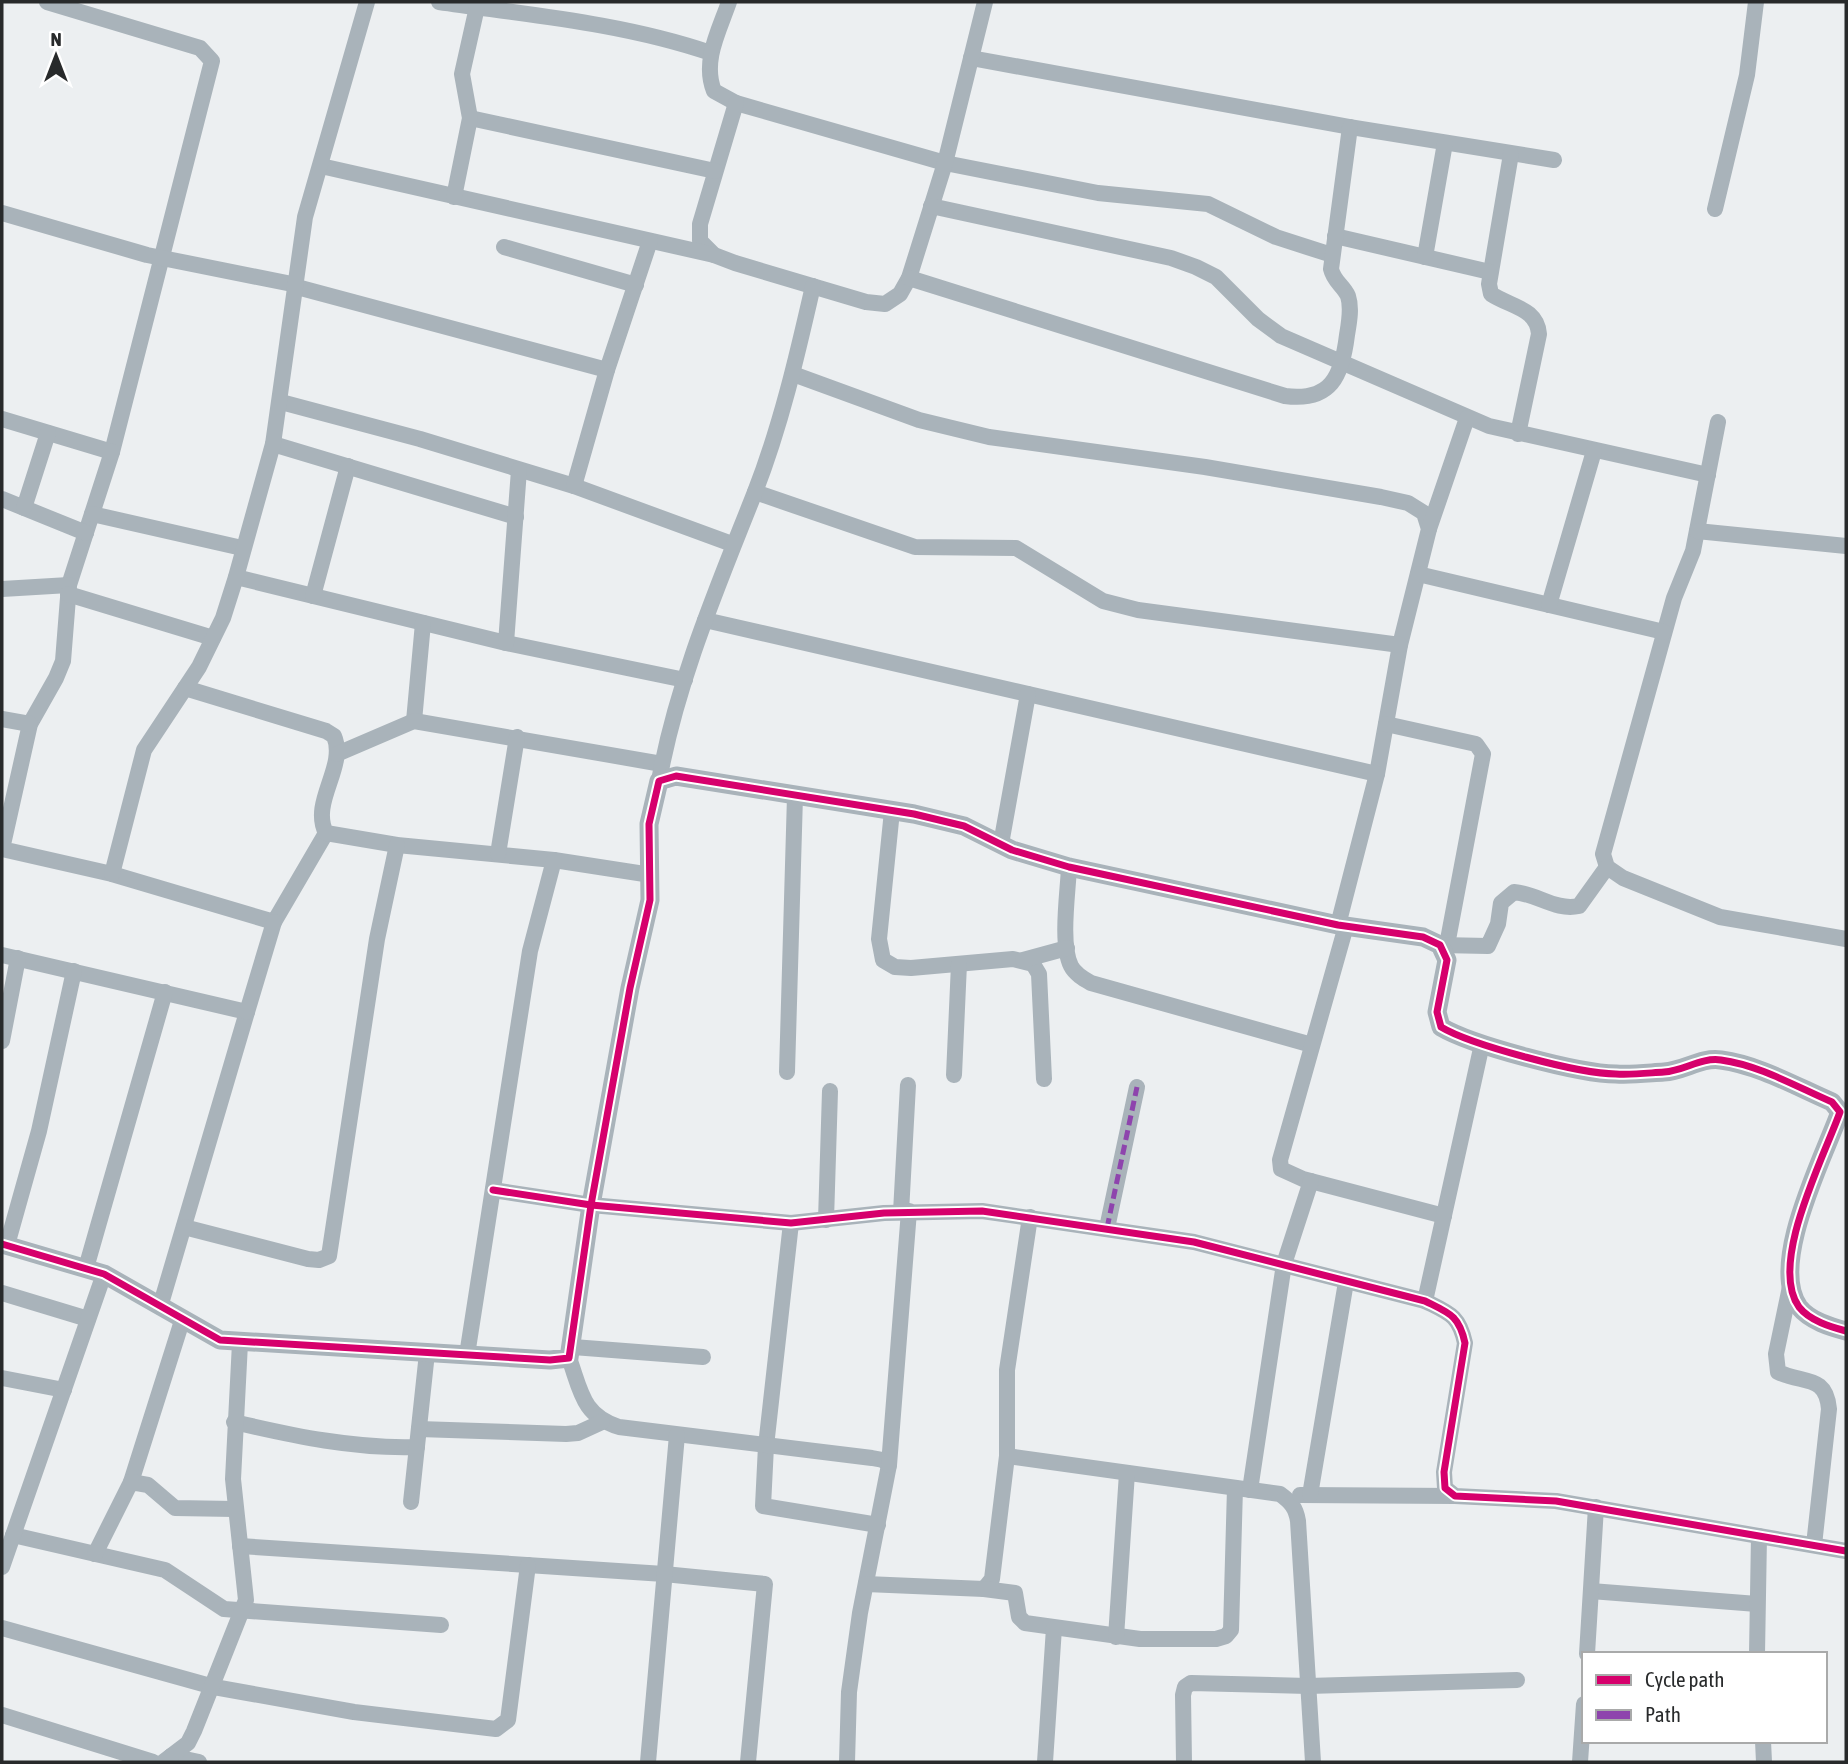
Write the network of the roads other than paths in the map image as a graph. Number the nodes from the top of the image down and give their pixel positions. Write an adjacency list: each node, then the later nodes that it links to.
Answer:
1 (47, 2): 29 (street)
2 (367, 2): 17 (street)
3 (439, 2): 7 (street)
4 (729, 2): 8 (street)
5 (985, 2): 9 (street)
6 (1756, 2): 21 (street)
7 (477, 7): 8 (street); 11 (street)
8 (711, 53): 10 (street)
9 (971, 58): 12 (street); 16 (street)
10 (736, 103): 16 (street); 18 (street)
11 (470, 118): 18 (street); 19 (street)
12 (1350, 127): 13 (street); 23 (street)
13 (1445, 143): 14 (street); 28 (street)
14 (1511, 154): 15 (street); 30 (street)
15 (1554, 160)
16 (945, 163): 20 (street); 27 (street)
17 (321, 166): 19 (street); 33 (street)
18 (715, 171): 26 (street)
19 (454, 197): 24 (street)
20 (931, 206): 31 (street); 35 (street)
21 (1715, 209)
22 (2, 213): 29 (street)
23 (1335, 236): 27 (street); 28 (street)
24 (650, 241): 26 (street); 32 (street)
25 (504, 247): 32 (street)
26 (714, 255): 34 (street)
27 (1332, 255): 35 (street)
28 (1424, 257): 30 (street)
29 (163, 259): 33 (street); 46 (street)
30 (1490, 272): 43 (street)
31 (909, 278): 34 (street); 35 (street)
32 (636, 285): 36 (street)
33 (297, 286): 36 (street); 38 (street)
34 (813, 286): 37 (street)
35 (1344, 364): 39 (street)
36 (607, 370): 50 (street)
37 (793, 374): 51 (street); 56 (street)
38 (281, 402): 44 (street); 48 (street)
39 (1467, 418): 43 (street); 56 (street)
40 (2, 419): 42 (street)
41 (1718, 422): 49 (street)
42 (48, 433): 46 (street); 53 (street)
43 (1518, 434): 45 (street)
44 (273, 443): 47 (street); 61 (street)
45 (1594, 451): 49 (street); 67 (street)
46 (112, 452): 54 (street)
47 (348, 466): 55 (street); 66 (street)
48 (519, 470): 50 (street); 55 (street)
49 (1708, 475): 57 (street)
50 (574, 486): 59 (street)
51 (755, 492): 59 (street); 73 (street)
52 (2, 499): 53 (street)
53 (24, 508): 58 (street)
54 (92, 514): 58 (street); 61 (street)
55 (516, 517): 72 (street)
56 (1429, 529): 62 (street)
57 (1697, 531): 60 (street); 70 (street)
58 (86, 533): 65 (street)
59 (732, 544): 68 (street)
60 (1846, 546)
61 (242, 548): 63 (street)
62 (1418, 574): 67 (street); 73 (street)
63 (236, 577): 66 (street); 71 (street)
64 (2, 589): 65 (street)
65 (69, 590): 71 (street); 79 (street)
66 (313, 596): 69 (street)
67 (1549, 605): 70 (street)
68 (705, 620): 74 (street); 76 (street)
69 (423, 623): 72 (street); 78 (street)
70 (1664, 632): 93 (street)
71 (213, 638): 75 (street)
72 (506, 643): 74 (street)
73 (1399, 645): 80 (street)
74 (685, 680): 83 (street)
75 (185, 688): 82 (street); 94 (street)
76 (1028, 694): 84 (street); 88 (street)
77 (2, 719): 79 (street)
78 (414, 721): 81 (street); 82 (street)
79 (30, 724): 94 (street)
80 (1386, 724): 84 (street); 99 (street)
81 (517, 737): 83 (street); 90 (street)
82 (337, 754): 87 (street)
83 (660, 772): 85 (street); 95 (street)
84 (1377, 774): 97 (street)
85 (795, 796): 86 (street); 111 (street)
86 (892, 811): 88 (street); 104 (street)
87 (326, 833): 89 (street); 96 (street)
88 (1001, 844): 92 (street)
89 (397, 845): 90 (street); 126 (street)
90 (498, 855): 91 (street)
91 (554, 860): 95 (street); 119 (street)
92 (1069, 867): 97 (street); 100 (street)
93 (1607, 867): 98 (street); 99 (street)
94 (112, 874): 96 (street)
95 (651, 874): 120 (street)
96 (274, 922): 107 (street)
97 (1342, 925): 99 (street); 110 (street)
98 (1846, 939)
99 (1443, 945): 109 (street)
100 (1067, 948): 103 (street); 110 (street)
101 (2, 954): 102 (street)
102 (18, 958): 105 (street); 108 (street)
103 (1023, 960): 104 (street); 113 (street)
104 (958, 964): 112 (street)
105 (74, 971): 106 (street); 128 (street)
106 (165, 992): 107 (street); 130 (street)
107 (247, 1012): 126 (street)
108 (2, 1041)
109 (1482, 1044): 117 (street); 122 (street)
110 (1312, 1045): 118 (street)
111 (787, 1072)
112 (954, 1075)
113 (1044, 1079)
114 (908, 1085): 121 (street)
115 (1138, 1087): 127 (street)
116 (830, 1091): 124 (street)
117 (1843, 1107): 132 (street)
118 (1311, 1181): 122 (street); 129 (street)
119 (493, 1190): 120 (street); 142 (street)
120 (591, 1205): 125 (street); 140 (street)
121 (905, 1212): 123 (street); 124 (street); 153 (street)
122 (1444, 1216): 134 (street)
123 (1030, 1217): 127 (street); 152 (street)
124 (826, 1220): 125 (street)
125 (791, 1223): 150 (street)
126 (184, 1227): 135 (street)
127 (1107, 1228): 129 (street)
128 (4, 1245): 130 (street)
129 (1284, 1264): 131 (street); 156 (street)
130 (95, 1271): 135 (street); 136 (street)
131 (1346, 1282): 134 (street); 158 (street)
132 (1791, 1282): 138 (street); 166 (street)
133 (2, 1293): 136 (street)
134 (1425, 1301): 159 (street)
135 (160, 1307): 137 (street)
136 (88, 1320): 145 (street)
137 (182, 1321): 139 (street); 155 (street)
138 (1846, 1331)
139 (240, 1343): 141 (street); 146 (street)
140 (571, 1352): 142 (street); 143 (street); 147 (street)
141 (427, 1353): 142 (street); 148 (street)
142 (467, 1355)
143 (703, 1357)
144 (2, 1378): 145 (street)
145 (64, 1390): 165 (street)
146 (233, 1422): 151 (street); 162 (street)
147 (602, 1422): 148 (street); 149 (street)
148 (419, 1429): 151 (street)
149 (677, 1436): 150 (street); 172 (street)
150 (766, 1446): 153 (street); 163 (street)
151 (417, 1447): 160 (street)
152 (1007, 1456): 154 (street); 174 (street)
153 (889, 1465): 163 (street)
154 (1127, 1473): 156 (street); 181 (street)
155 (131, 1482): 162 (street); 169 (street)
156 (1242, 1489): 157 (street); 181 (street)
157 (1280, 1494): 158 (street); 186 (street)
158 (1310, 1495): 159 (street)
159 (1455, 1496): 161 (street)
160 (411, 1502)
161 (1595, 1507): 164 (street); 175 (street)
162 (234, 1509): 167 (street)
163 (878, 1525): 173 (street)
164 (1759, 1536): 166 (street); 176 (street)
165 (8, 1540): 169 (street); 171 (street)
166 (1814, 1545): 168 (street)
167 (240, 1546): 170 (street); 177 (street)
168 (1846, 1551)
169 (95, 1554): 177 (street)
170 (528, 1565): 172 (street); 185 (street)
171 (2, 1567)
172 (664, 1574): 193 (street); 194 (street)
173 (866, 1584): 174 (street); 195 (street)
174 (984, 1589): 180 (street)
175 (1591, 1591): 176 (street); 182 (street)
176 (1757, 1604): 183 (street)
177 (244, 1610): 178 (street); 185 (street)
178 (441, 1625)
179 (2, 1628): 185 (street)
180 (1054, 1628): 181 (street); 196 (street)
181 (1116, 1637)
182 (1587, 1652)
183 (1757, 1652)
184 (1517, 1680): 186 (street)
185 (214, 1686): 190 (street)
186 (1308, 1686): 197 (street); 198 (street)
187 (2, 1715): 191 (street)
188 (1582, 1733): 199 (street)
189 (1763, 1743): 200 (street)
190 (167, 1759): 192 (street)
191 (153, 1762)
192 (199, 1762)
193 (648, 1762)
194 (748, 1762)
195 (847, 1762)
196 (1045, 1762)
197 (1184, 1762)
198 (1313, 1762)
199 (1580, 1762)
200 (1765, 1762)

